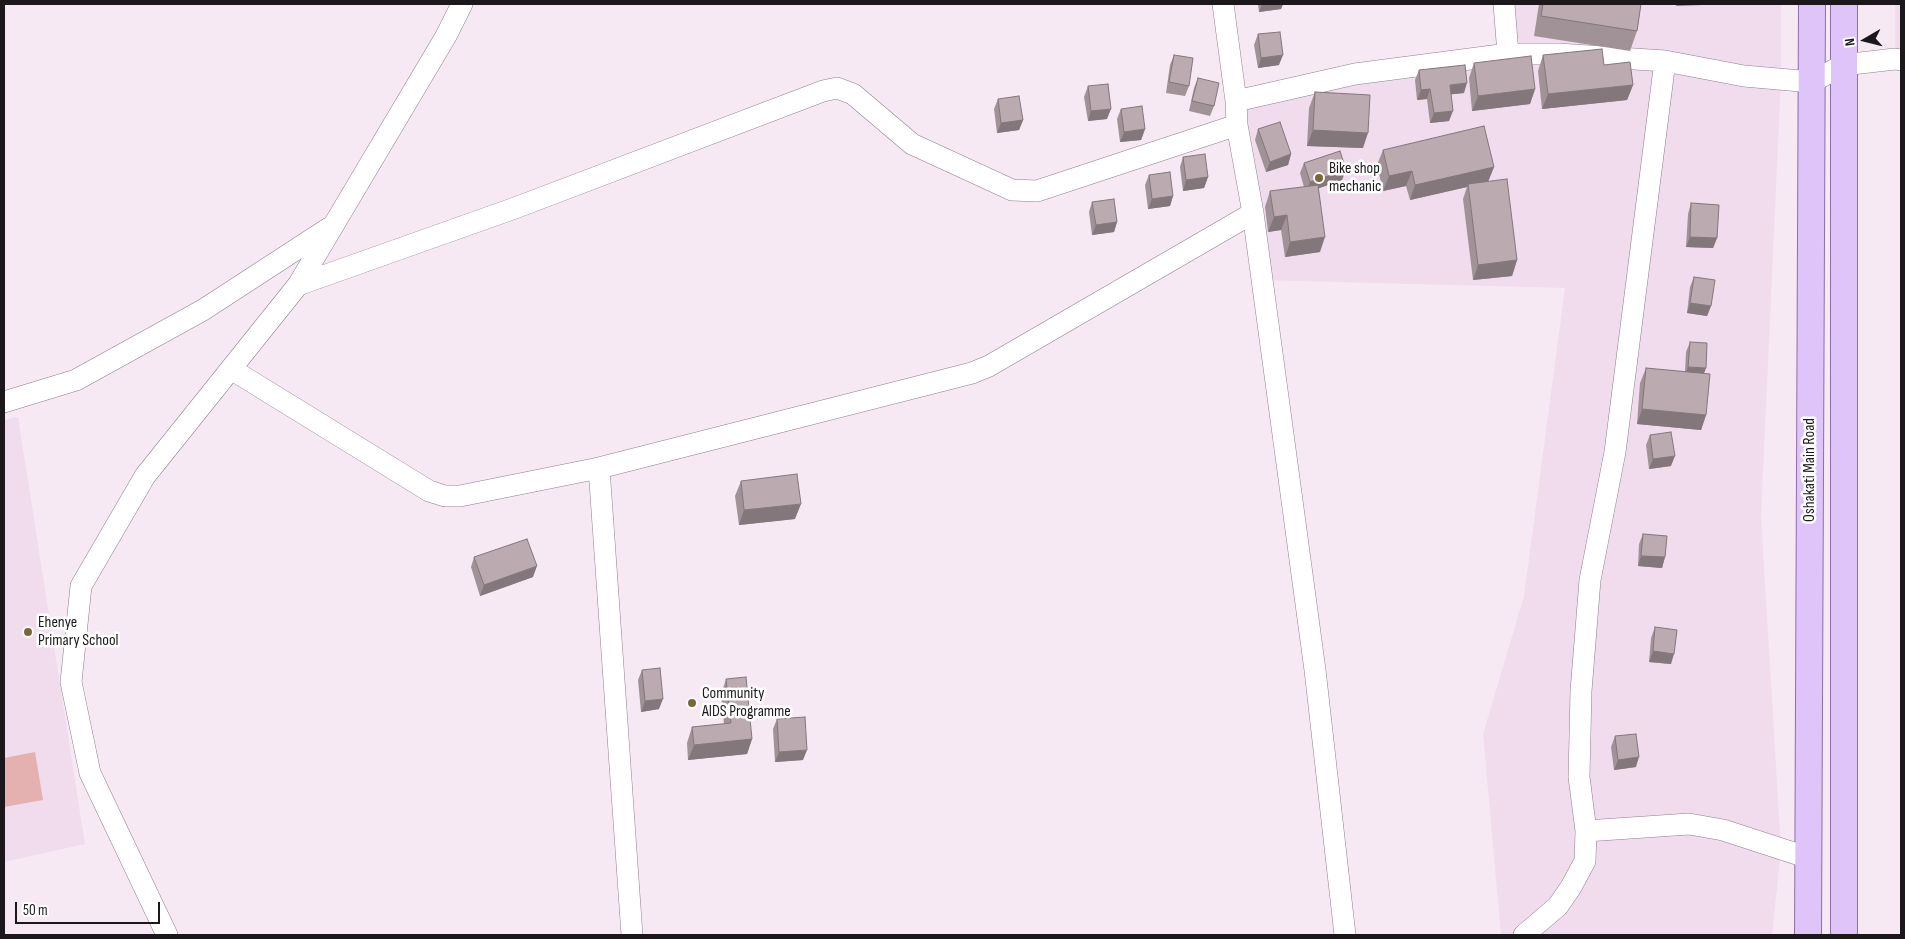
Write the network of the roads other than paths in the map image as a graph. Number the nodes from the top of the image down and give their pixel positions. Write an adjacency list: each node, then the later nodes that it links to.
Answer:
1 (462, 4): 14 (street)
2 (1223, 4): 11 (street)
3 (1504, 4): 6 (street)
4 (1812, 4): 10 (main road, Oshakati Main Road)
5 (1844, 4): 9 (main road)
6 (1508, 54): 8 (street); 11 (street)
7 (1901, 60): 9 (street)
8 (1665, 61): 10 (street); 19 (street)
9 (1843, 65): 10 (street); 26 (main road)
10 (1812, 82): 20 (main road, Oshakati Main Road)
11 (1236, 101): 12 (street)
12 (1237, 125): 13 (street); 15 (street)
13 (1253, 213): 18 (street); 24 (street)
14 (333, 226): 15 (street); 17 (street)
15 (298, 285): 16 (street)
16 (230, 369): 18 (street); 22 (street)
17 (4, 402)
18 (599, 468): 23 (street)
19 (1586, 831): 20 (street); 21 (street)
20 (1809, 858): 25 (main road, Oshakati Main Road)
21 (1529, 934)
22 (167, 935)
23 (632, 935)
24 (1345, 935)
25 (1808, 935)
26 (1844, 935)

